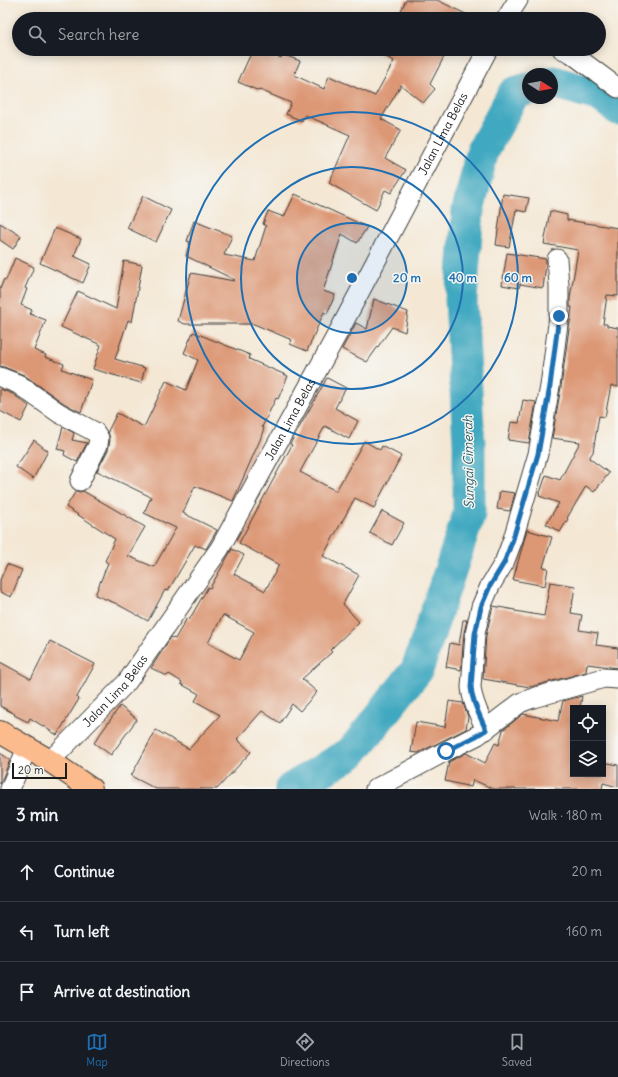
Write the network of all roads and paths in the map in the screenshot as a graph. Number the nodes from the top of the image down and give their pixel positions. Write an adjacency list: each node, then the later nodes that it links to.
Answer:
1 (518, 0): 2 (street)
2 (510, 12)
3 (484, 56): 13 (street, Jalan Lima Belas)
4 (575, 56): 5 (street)
5 (618, 88)
6 (557, 260): 10 (street)
7 (0, 376): 8 (street)
8 (80, 481)
9 (618, 679): 10 (street)
10 (486, 730): 16 (street)
11 (0, 732): 12 (main road)
12 (27, 748): 13 (main road); 14 (street)
13 (50, 761): 15 (main road)
14 (10, 789)
15 (91, 789)
16 (375, 789)

